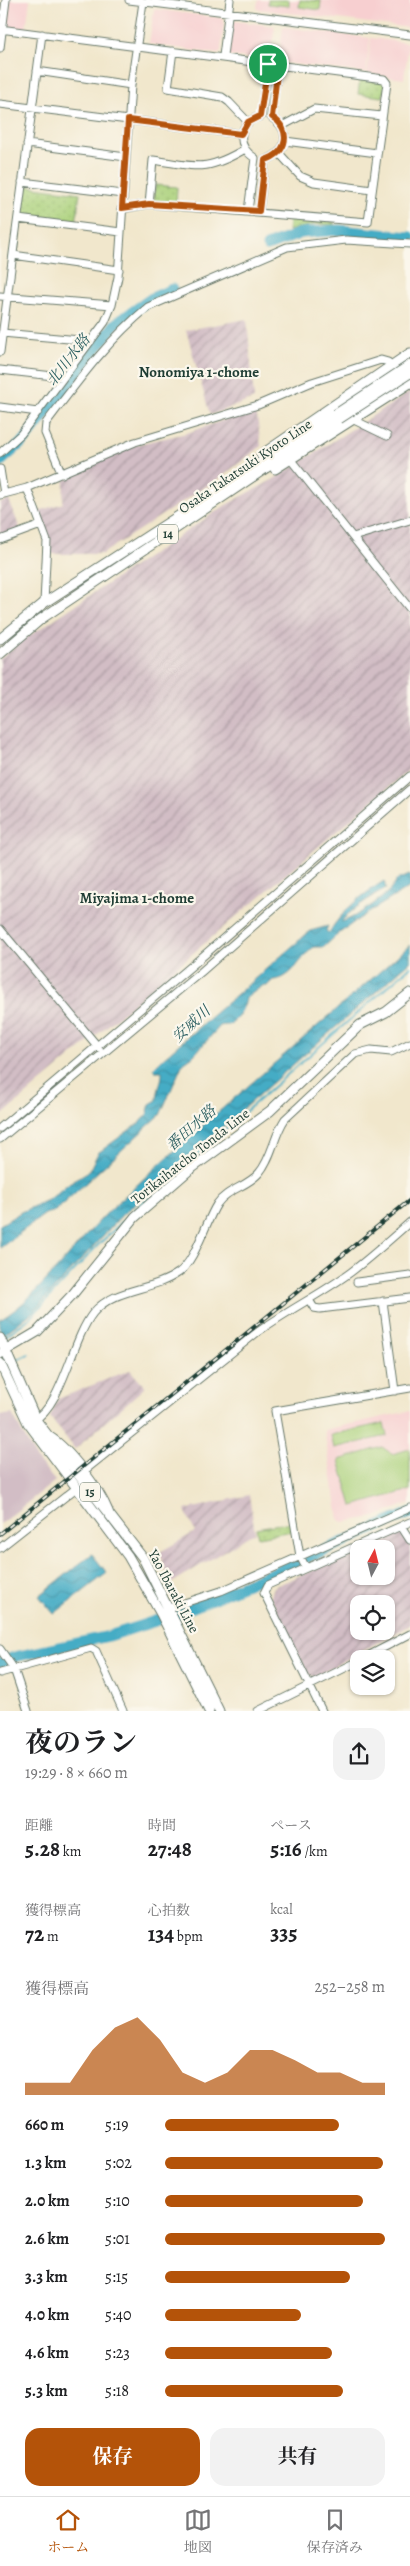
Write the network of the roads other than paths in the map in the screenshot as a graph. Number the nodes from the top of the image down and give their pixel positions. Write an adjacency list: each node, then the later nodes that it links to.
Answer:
1 (6, 0): 7 (street)
2 (129, 0): 4 (street)
3 (230, 0): 6 (street)
4 (142, 2): 5 (street); 10 (street)
5 (186, 3): 6 (street)
6 (229, 12): 9 (street); 13 (street)
7 (1, 29): 8 (street); 11 (street)
8 (42, 34): 10 (street); 16 (street)
9 (410, 35)
10 (136, 47): 12 (street); 17 (street)
11 (0, 48)
12 (173, 51): 13 (street); 22 (street)
13 (223, 56): 14 (street)
14 (268, 64): 15 (street); 22 (street)
15 (278, 65): 20 (street); 23 (street)
16 (37, 71): 17 (street); 19 (street)
17 (131, 85): 21 (street)
18 (0, 104): 19 (street)
19 (32, 108): 21 (street); 26 (street)
20 (382, 116): 23 (street); 28 (street)
21 (128, 120): 24 (street); 30 (street)
22 (248, 122): 24 (street)
23 (282, 126): 25 (street)
24 (241, 134): 27 (street)
25 (285, 141): 28 (street); 29 (street)
26 (27, 144): 30 (street); 31 (street)
27 (244, 149): 34 (street); 36 (street)
28 (377, 153): 32 (street)
29 (279, 154): 32 (street); 37 (street)
30 (126, 157): 33 (street)
31 (22, 182): 33 (street); 38 (street)
32 (372, 190): 37 (street)
33 (123, 194): 35 (street)
34 (149, 204): 35 (street); 36 (street)
35 (122, 208): 39 (street)
36 (248, 211): 37 (street)
37 (259, 211)
38 (18, 219): 39 (street); 41 (street)
39 (121, 232): 42 (street)
40 (410, 244): 63 (street)
41 (13, 256): 42 (street); 43 (street)
42 (119, 270): 44 (street)
43 (4, 296): 44 (street); 45 (street)
44 (112, 305): 46 (street)
45 (2, 333): 46 (street); 47 (street)
46 (91, 341): 53 (street)
47 (0, 352)
48 (410, 353): 49 (main road)
49 (391, 365): 54 (street); 63 (street); 64 (main road)
50 (410, 365): 57 (main road, Osaka Takatsuki Kyoto Line / 14, bridge)
51 (0, 370): 53 (street)
52 (410, 373): 57 (main road, Osaka Takatsuki Kyoto Line / 14, bridge)
53 (62, 377): 56 (street)
54 (410, 383): 58 (main road)
55 (0, 407): 56 (street)
56 (38, 412): 60 (street)
57 (337, 416): 64 (main road, Osaka Takatsuki Kyoto Line / 14); 66 (main road, Osaka Takatsuki Kyoto Line / 14)
58 (354, 420): 59 (street); 61 (main road)
59 (387, 436)
60 (0, 453)
61 (291, 460): 66 (main road); 70 (street)
62 (0, 469): 67 (street)
63 (62, 474): 65 (street)
64 (225, 483): 72 (main road, Osaka Takatsuki Kyoto Line / 14)
65 (27, 488): 67 (street); 69 (street)
66 (230, 493): 75 (main road, Osaka Takatsuki Kyoto Line / 14)
67 (2, 495)
68 (410, 520): 70 (street)
69 (41, 525): 71 (street); 72 (street)
70 (354, 537): 73 (street)
71 (0, 540)
72 (44, 603): 74 (main road, Osaka Takatsuki Kyoto Line / 14)
73 (410, 609)
74 (0, 639)
75 (0, 654)
76 (410, 776): 81 (street)
77 (410, 789): 82 (street)
78 (0, 929): 81 (street)
79 (410, 993): 91 (main road, Torikaihatcho Tonda Line)
80 (410, 1043): 96 (street)
81 (96, 1045): 82 (street); 83 (street)
82 (103, 1053): 84 (street)
83 (0, 1128)
84 (0, 1138)
85 (410, 1222): 89 (street)
86 (410, 1275): 87 (street)
87 (357, 1282)
88 (410, 1298): 90 (street)
89 (309, 1300): 90 (street); 98 (street)
90 (383, 1301): 95 (street)
91 (3, 1349): 93 (main road, Yao Ibaraki Line / 15)
92 (0, 1363): 93 (main road, Yao Ibaraki Line / 15)
93 (9, 1372): 96 (main road, Yao Ibaraki Line / 15)
94 (410, 1388): 95 (street)
95 (394, 1391): 106 (street)
96 (32, 1421): 97 (main road, Yao Ibaraki Line / 15); 99 (main road, Yao Ibaraki Line / 15)
97 (45, 1433): 98 (street); 102 (main road, Yao Ibaraki Line / 15)
98 (84, 1471): 102 (street)
99 (75, 1489): 105 (street); 118 (main road, Yao Ibaraki Line / 15)
100 (410, 1508): 106 (street)
101 (410, 1522): 103 (street)
102 (115, 1524): 108 (main road, Yao Ibaraki Line / 15)
103 (401, 1526): 104 (street); 107 (street)
104 (410, 1540)
105 (0, 1548)
106 (300, 1556): 107 (street); 108 (street)
107 (306, 1568): 115 (street)
108 (170, 1610): 119 (main road, Yao Ibaraki Line / 15)
109 (410, 1634): 110 (street)
110 (379, 1650)
111 (2, 1652): 113 (street)
112 (350, 1665): 115 (street)
113 (12, 1666): 114 (street); 116 (street); 117 (street)
114 (0, 1673)
115 (309, 1687): 120 (street); 121 (street)
116 (28, 1711)
117 (124, 1711)
118 (209, 1711)
119 (219, 1711)
120 (258, 1711)
121 (322, 1711)

